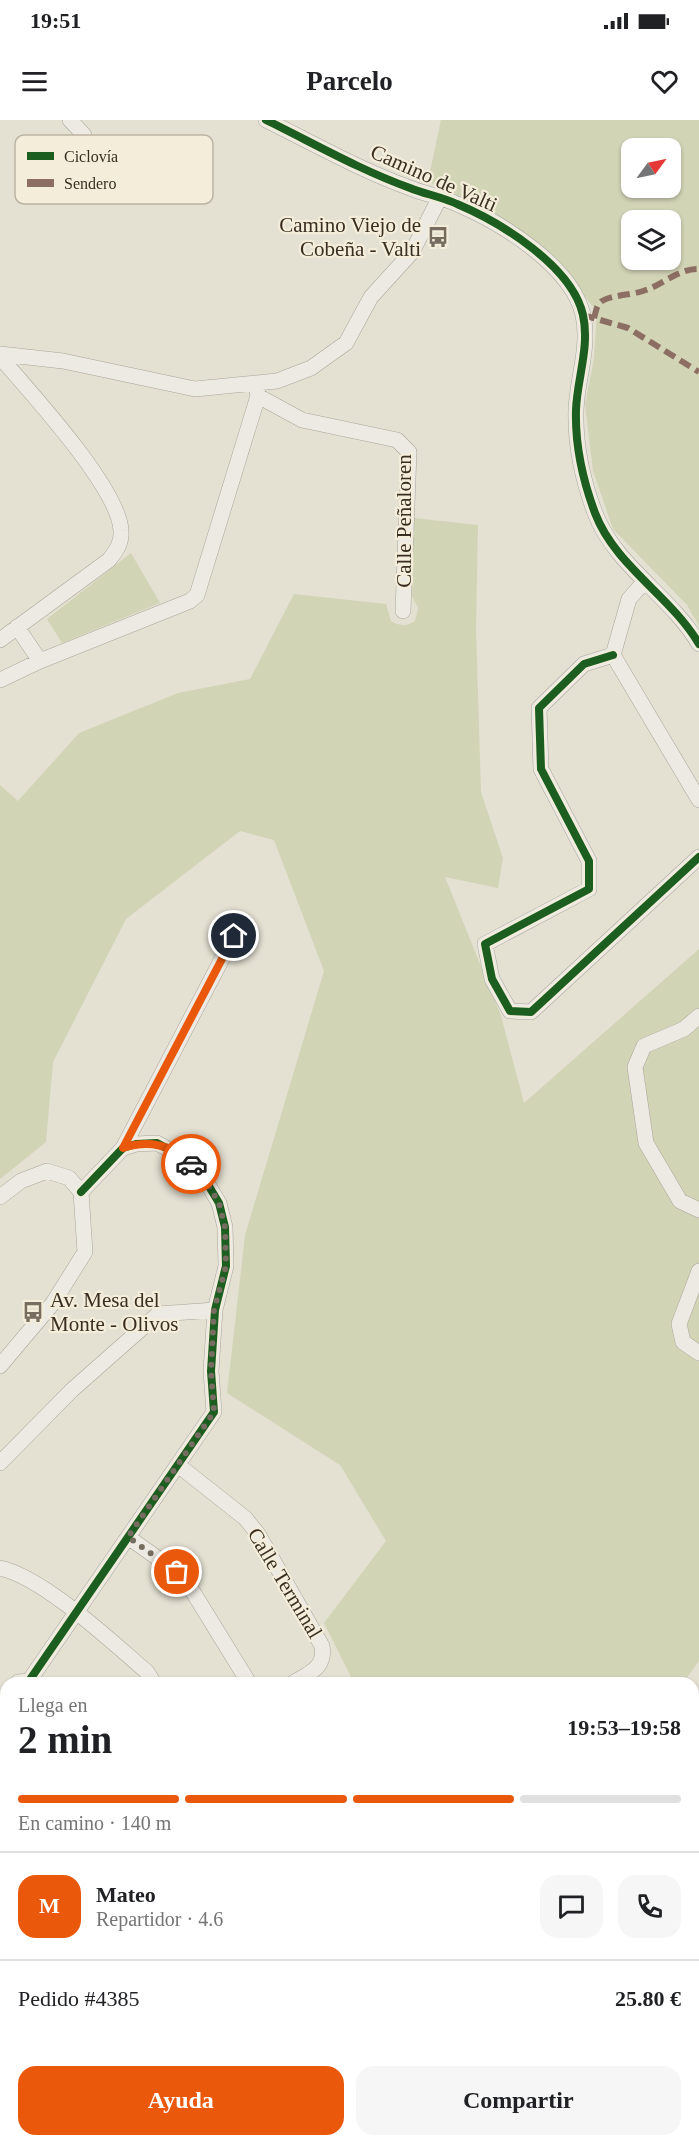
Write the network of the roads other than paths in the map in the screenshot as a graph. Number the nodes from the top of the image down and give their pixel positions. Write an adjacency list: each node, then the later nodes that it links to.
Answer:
1 (70, 120): 3 (street)
2 (266, 120): 4 (street, Camino de Valti)
3 (84, 135)
4 (441, 197): 6 (street); 7 (street, Camino de Valti)
5 (0, 355): 6 (street); 9 (street)
6 (257, 390): 8 (street, Calle Peñaloren); 13 (street)
7 (645, 581): 11 (street, Camino de Valti); 12 (street)
8 (403, 611)
9 (17, 627): 10 (street); 13 (street)
10 (0, 640)
11 (699, 644)
12 (613, 655): 15 (street); 16 (street)
13 (40, 661): 14 (street)
14 (0, 680)
15 (699, 800)
16 (699, 857)
17 (234, 936): 19 (street)
18 (699, 1016): 22 (street)
19 (123, 1148): 20 (street); 24 (street)
20 (81, 1192): 21 (street); 26 (street)
21 (0, 1197)
22 (699, 1210)
23 (699, 1270): 25 (street)
24 (214, 1310): 27 (street); 28 (street)
25 (699, 1353)
26 (0, 1366)
27 (0, 1463)
28 (178, 1465): 29 (street); 35 (street, Calle Terminal)
29 (128, 1537): 31 (street); 34 (street)
30 (0, 1568): 31 (street)
31 (76, 1613): 32 (street); 33 (street)
32 (32, 1677)
33 (150, 1677)
34 (245, 1677)
35 (303, 1677)

